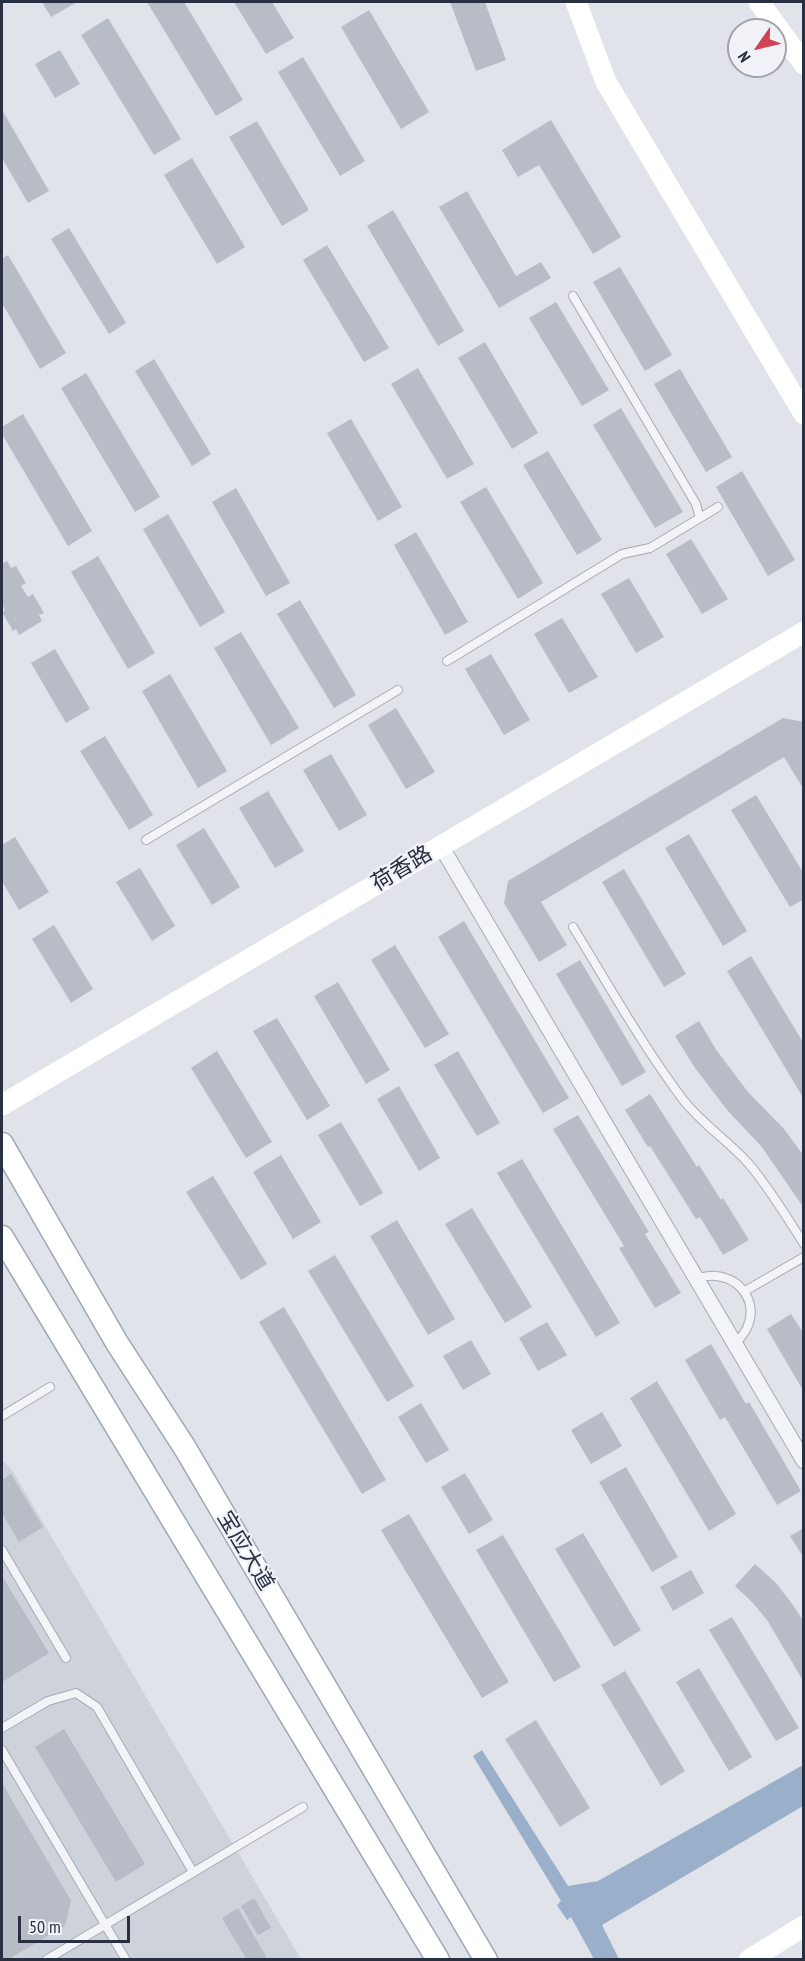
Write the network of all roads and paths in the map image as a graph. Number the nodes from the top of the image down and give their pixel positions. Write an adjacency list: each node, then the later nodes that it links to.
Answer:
1 (576, 2): 5 (street)
2 (759, 2): 3 (street)
3 (804, 64)
4 (573, 296): 7 (lane)
5 (804, 414)
6 (718, 507): 7 (lane)
7 (700, 518): 9 (lane)
8 (804, 632): 12 (street, 荷香路)
9 (447, 662)
10 (398, 690): 11 (lane)
11 (146, 840)
12 (441, 846): 14 (street, 荷香路); 19 (street)
13 (573, 927): 17 (lane)
14 (2, 1106)
15 (2, 1144): 36 (main road, 宝应大道)
16 (2, 1237): 35 (main road, 宝应大道)
17 (804, 1244)
18 (804, 1257): 20 (lane)
19 (697, 1278): 20 (lane); 21 (street)
20 (745, 1291): 21 (lane)
21 (736, 1344): 24 (street)
22 (50, 1387): 23 (lane)
23 (2, 1416)
24 (804, 1461)
25 (2, 1550): 26 (lane)
26 (66, 1658)
27 (2, 1728): 30 (lane)
28 (2, 1750): 31 (lane)
29 (303, 1807): 30 (lane)
30 (193, 1872): 31 (lane)
31 (105, 1924): 33 (lane); 34 (lane)
32 (804, 1926): 37 (street)
33 (46, 1959)
34 (126, 1959)
35 (438, 1959)
36 (486, 1959)
37 (749, 1959)

